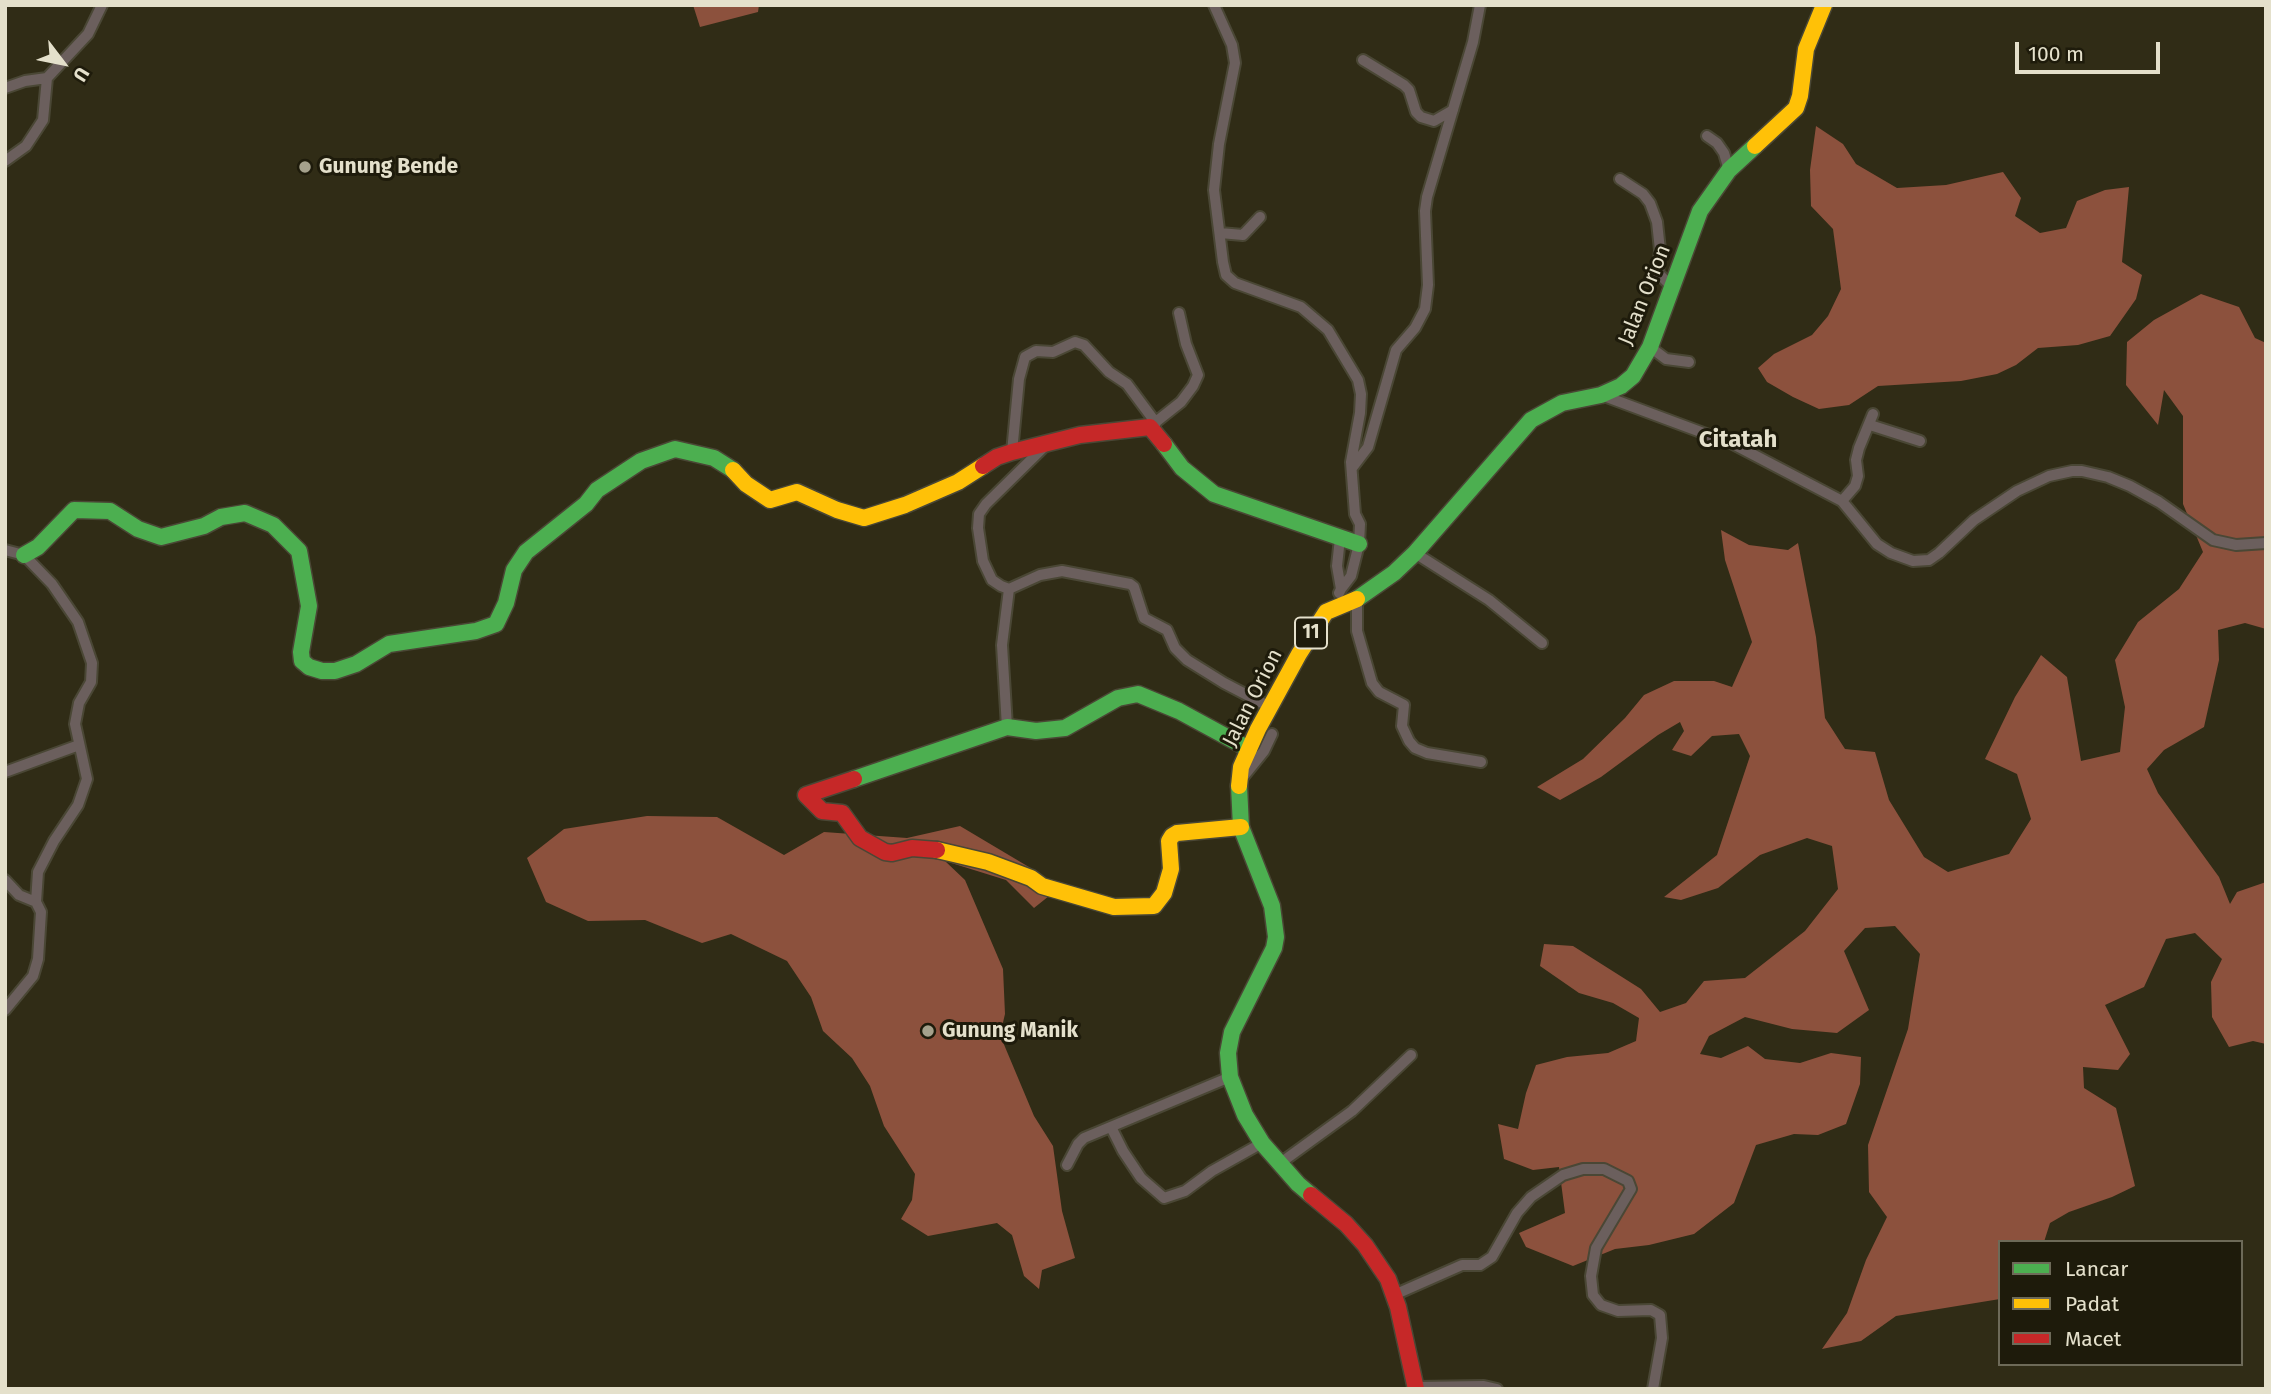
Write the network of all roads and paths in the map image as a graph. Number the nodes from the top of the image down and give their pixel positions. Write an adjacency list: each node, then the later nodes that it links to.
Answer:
1 (102, 5): 6 (street)
2 (1214, 5): 14 (street)
3 (1480, 5): 8 (street)
4 (1824, 5): 11 (main road, Jalan Orion / 11)
5 (1363, 60): 8 (street)
6 (47, 78): 7 (street); 10 (street)
7 (5, 88)
8 (1453, 110): 24 (street)
9 (1707, 136): 11 (street)
10 (5, 161)
11 (1729, 170): 15 (main road, Jalan Orion / 11)
12 (1620, 178): 15 (street)
13 (1260, 217): 14 (street)
14 (1220, 233): 24 (street)
15 (1674, 288): 17 (main road, Jalan Orion / 11)
16 (1179, 313): 20 (street)
17 (1650, 346): 18 (street); 19 (main road, Jalan Orion / 11)
18 (1689, 362)
19 (1601, 395): 25 (street); 30 (main road, Jalan Orion / 11)
20 (1153, 425): 22 (main road); 23 (street); 26 (main road)
21 (1920, 441): 25 (street)
22 (1049, 442): 23 (main road); 32 (street)
23 (1012, 452): 31 (main road)
24 (1352, 468): 28 (street)
25 (1842, 501): 27 (street)
26 (1340, 538): 28 (main road); 33 (street)
27 (2266, 543)
28 (1359, 544): 33 (street)
29 (5, 550): 31 (street)
30 (1415, 553): 34 (main road, Jalan Orion / 11); 36 (street)
31 (24, 555): 40 (street)
32 (1009, 589): 37 (street); 38 (street)
33 (1341, 589): 35 (street)
34 (1357, 599): 35 (main road, Jalan Orion / 11); 42 (street)
35 (1333, 607): 37 (main road, Jalan Orion / 11)
36 (1542, 643)
37 (1270, 707): 41 (main road, Jalan Orion / 11)
38 (1007, 727): 41 (main road); 45 (main road)
39 (1272, 734): 44 (street)
40 (79, 744): 43 (street); 47 (street)
41 (1249, 749): 44 (main road, Jalan Orion / 11)
42 (1481, 762)
43 (5, 772)
44 (1238, 782): 45 (main road, Jalan Orion / 11)
45 (1241, 827): 50 (main road, Jalan Orion / 11)
46 (5, 880): 47 (street)
47 (36, 902): 48 (street)
48 (5, 1010)
49 (1411, 1055): 53 (street)
50 (1230, 1077): 51 (street); 52 (main road, Jalan Orion / 11)
51 (1111, 1127): 52 (street); 54 (street)
52 (1262, 1143): 53 (main road, Jalan Orion / 11)
53 (1279, 1164): 55 (main road, Jalan Orion / 11)
54 (1067, 1165)
55 (1394, 1295): 56 (main road, Jalan Orion / 11); 58 (street)
56 (1416, 1388): 57 (street)
57 (1497, 1389)
58 (1653, 1389)

